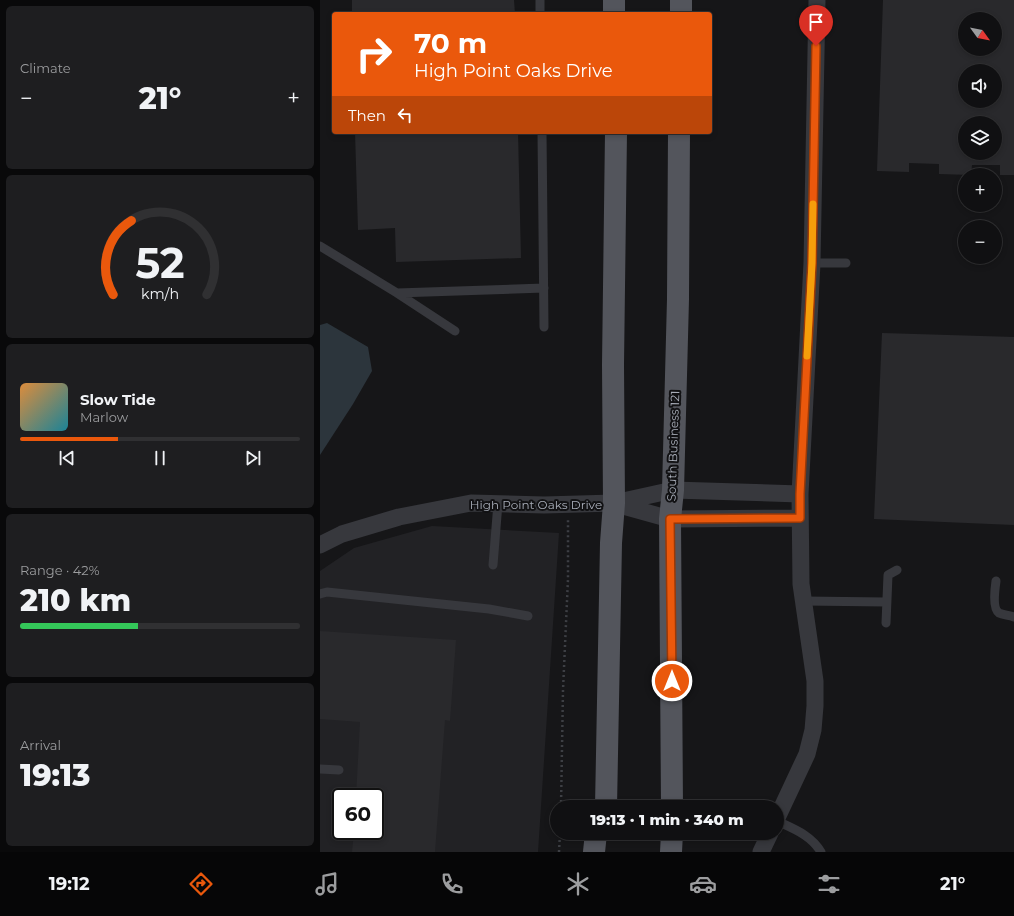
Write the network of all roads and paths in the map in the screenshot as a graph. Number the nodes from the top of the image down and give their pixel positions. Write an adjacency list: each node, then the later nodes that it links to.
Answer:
1 (540, 0): 5 (lane)
2 (614, 0): 6 (main road)
3 (681, 0): 7 (main road)
4 (817, 0): 12 (street)
5 (540, 12)
6 (614, 12)
7 (681, 12)
8 (542, 134): 14 (lane)
9 (616, 134): 21 (main road)
10 (679, 134): 18 (main road, South Business 121)
11 (320, 246): 15 (lane)
12 (812, 263): 13 (lane); 19 (street)
13 (846, 263)
14 (544, 288): 15 (lane); 16 (lane)
15 (397, 293): 17 (lane)
16 (544, 327)
17 (455, 330)
18 (673, 490): 19 (street, High Point Oaks Drive); 21 (street, High Point Oaks Drive); 24 (main road, South Business 121)
19 (800, 494): 23 (street)
20 (498, 503): 22 (street, High Point Oaks Drive); 25 (street, High Point Oaks Drive); 26 (lane)
21 (614, 503): 22 (street, High Point Oaks Drive); 24 (street, High Point Oaks Drive); 35 (main road)
22 (569, 504): 38 (path)
23 (800, 518): 24 (street, High Point Oaks Drive); 30 (street)
24 (670, 519): 41 (main road, South Business 121)
25 (320, 545)
26 (493, 565)
27 (897, 570): 31 (lane)
28 (996, 582): 33 (lane)
29 (320, 594): 32 (lane)
30 (804, 601): 31 (lane); 42 (street)
31 (886, 602): 34 (lane)
32 (528, 616)
33 (1014, 617)
34 (886, 623)
35 (608, 727): 39 (main road); 40 (main road)
36 (320, 769): 37 (lane)
37 (339, 770)
38 (561, 800)
39 (599, 800)
40 (606, 800)
41 (672, 800)
42 (784, 804)
43 (784, 823): 54 (lane)
44 (560, 840): 49 (path)
45 (595, 840): 50 (main road)
46 (605, 840): 51 (main road)
47 (672, 840): 52 (main road)
48 (767, 840): 53 (street)
49 (559, 852)
50 (594, 852)
51 (605, 852)
52 (672, 852)
53 (761, 852)
54 (821, 852)

